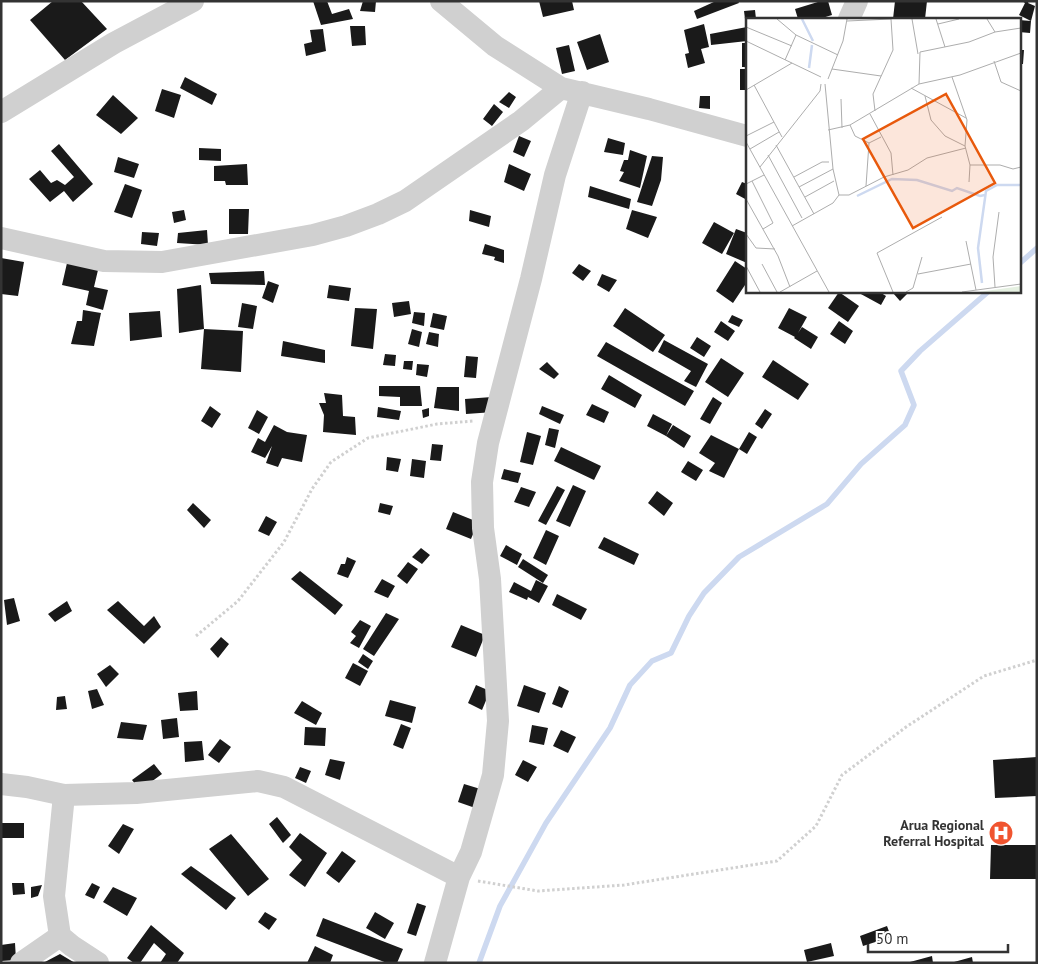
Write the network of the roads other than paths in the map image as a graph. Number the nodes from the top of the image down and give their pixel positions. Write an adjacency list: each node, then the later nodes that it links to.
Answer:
1 (193, 1): 6 (street)
2 (441, 1): 5 (street)
3 (857, 1): 4 (street)
4 (849, 18)
5 (572, 90): 7 (street); 8 (street); 11 (street)
6 (1, 112)
7 (746, 136)
8 (1, 238)
9 (1, 784): 10 (street)
10 (64, 795): 11 (street); 12 (street)
11 (459, 877): 15 (street)
12 (60, 936): 13 (street); 14 (street)
13 (21, 963)
14 (98, 963)
15 (435, 963)

